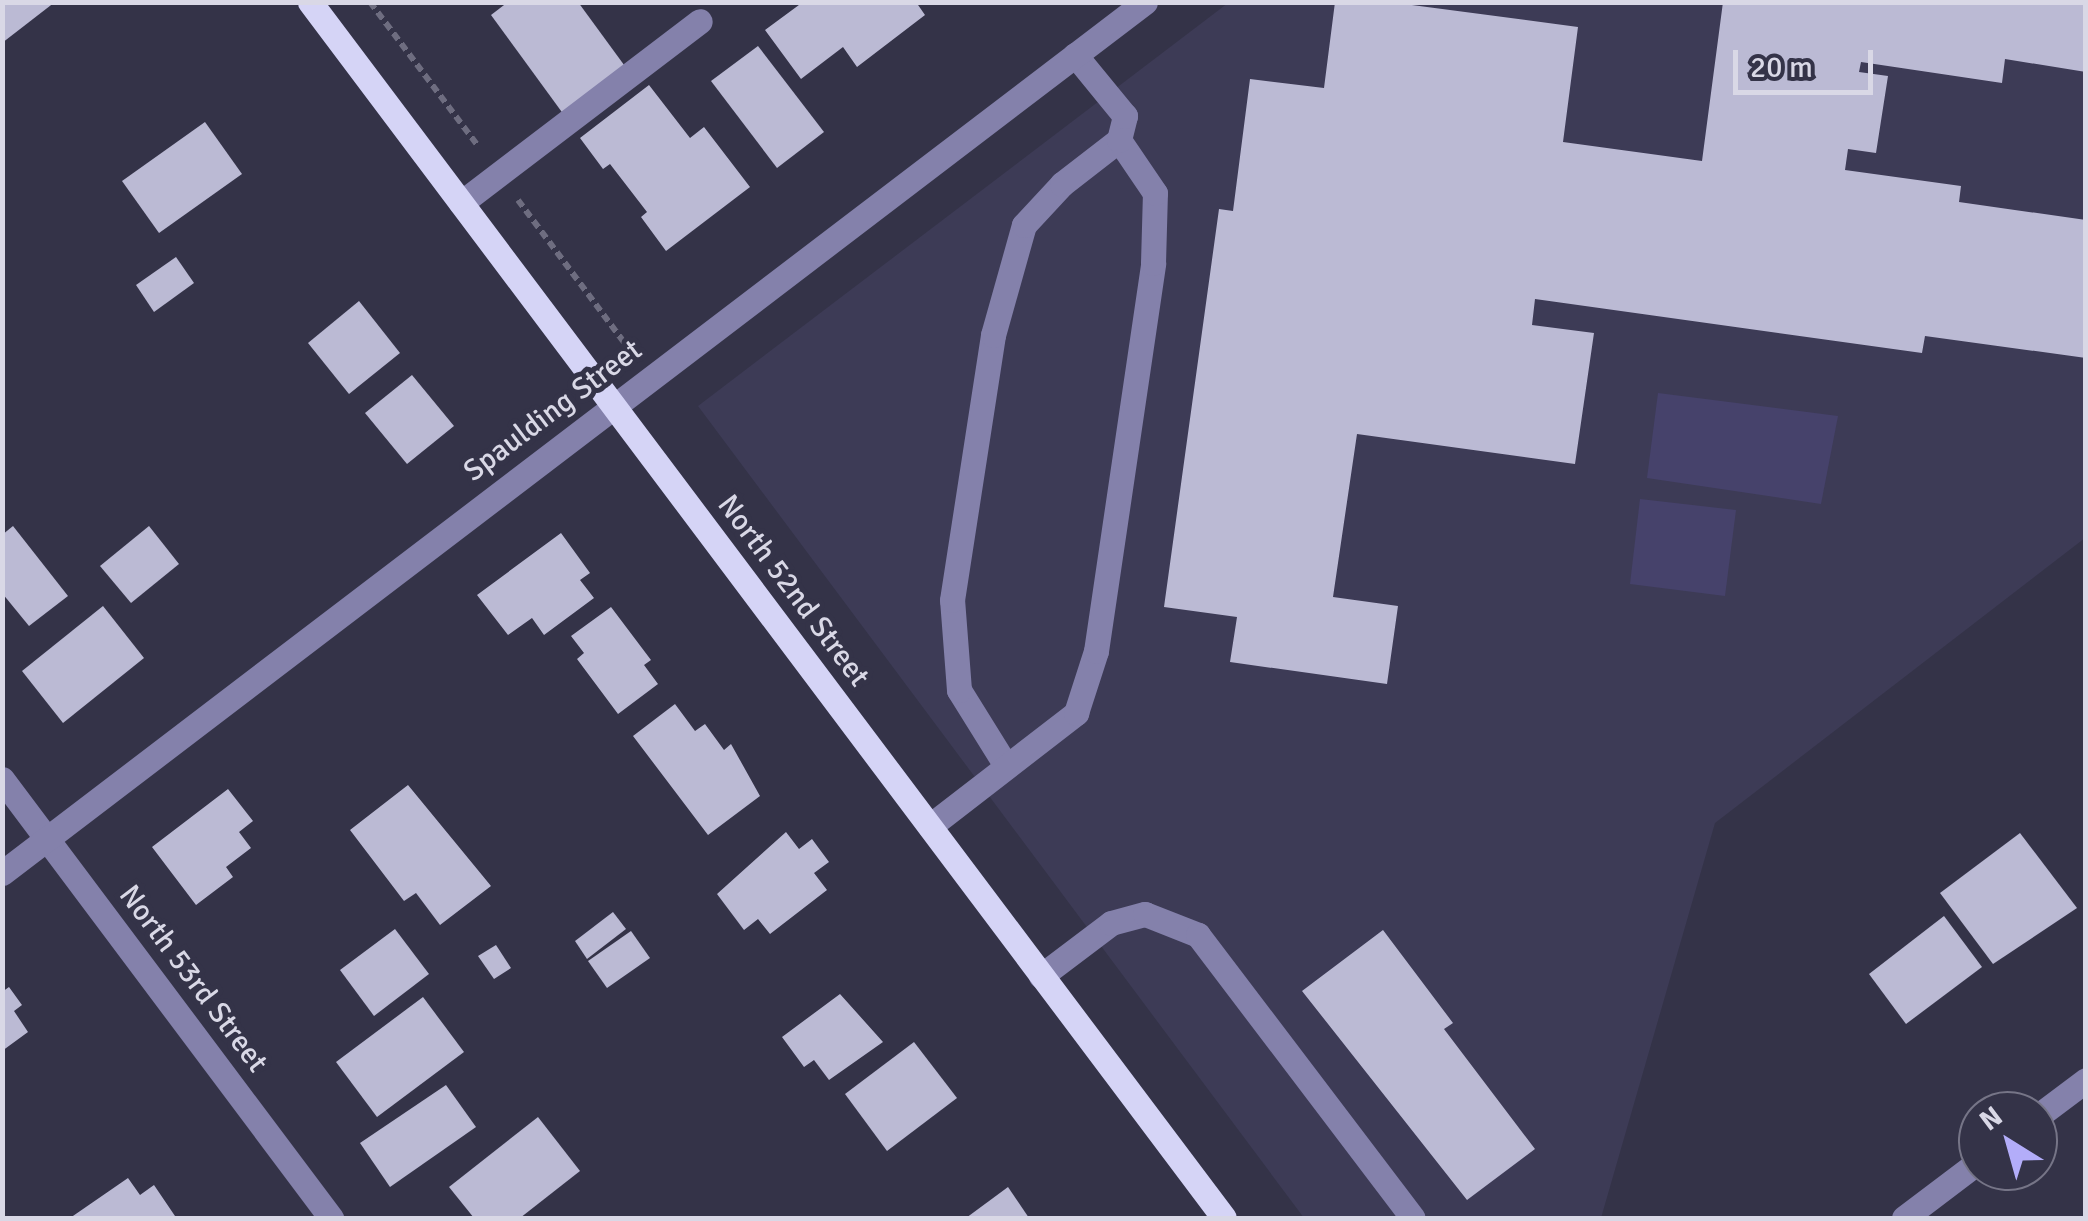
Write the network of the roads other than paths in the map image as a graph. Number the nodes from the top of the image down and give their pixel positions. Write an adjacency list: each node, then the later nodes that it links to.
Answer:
1 (310, 2): 6 (main road, North 52nd Street)
2 (1144, 2): 4 (street, Spaulding Street)
3 (700, 21): 6 (street)
4 (1075, 55): 5 (street); 7 (street, Spaulding Street)
5 (1120, 140): 8 (street); 8 (street)
6 (460, 203): 7 (main road, North 52nd Street)
7 (613, 405): 10 (main road, North 52nd Street); 11 (street, Spaulding Street)
8 (1005, 764): 10 (street)
9 (2, 779): 11 (street, North 53rd Street)
10 (930, 826): 13 (main road, North 52nd Street)
11 (47, 838): 12 (street, Spaulding Street); 17 (street, North 53rd Street)
12 (2, 873)
13 (1042, 976): 18 (main road, North 52nd Street); 19 (street)
14 (2086, 1080): 15 (street)
15 (2058, 1101)
16 (1958, 1177): 20 (street)
17 (331, 1218)
18 (1224, 1218)
19 (1413, 1218)
20 (1904, 1218)

